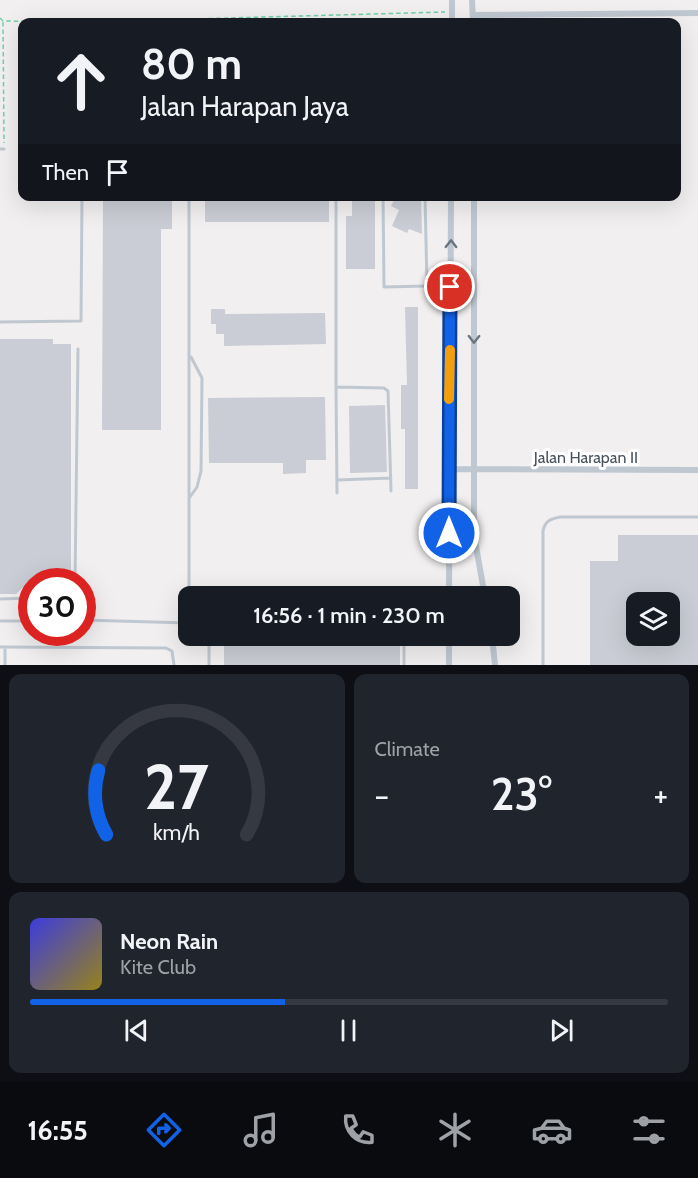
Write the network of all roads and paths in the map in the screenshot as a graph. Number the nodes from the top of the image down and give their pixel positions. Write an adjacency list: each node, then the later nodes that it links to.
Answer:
1 (452, 0): 3 (street)
2 (472, 0): 8 (street)
3 (452, 12): 6 (path); 7 (street)
4 (698, 13): 9 (street)
5 (0, 18): 10 (path)
6 (232, 18)
7 (452, 18)
8 (473, 18)
9 (510, 18)
10 (3, 21): 11 (path); 12 (path)
11 (18, 21)
12 (2, 149)
13 (82, 201): 20 (lane)
14 (189, 201): 22 (lane)
15 (336, 201): 23 (lane)
16 (382, 201): 17 (lane)
17 (426, 201)
18 (452, 201): 24 (street, one-way to 18)
19 (474, 201): 25 (street, one-way to 25)
20 (0, 322)
21 (78, 349): 33 (lane)
22 (190, 355): 31 (lane); 31 (lane)
23 (336, 387): 27 (lane); 28 (lane)
24 (449, 469): 25 (street, Jalan Harapan II); 35 (street)
25 (474, 470): 26 (street, Jalan Harapan II); 36 (street)
26 (698, 471)
27 (391, 478): 28 (lane); 29 (lane)
28 (337, 480): 30 (lane)
29 (391, 491)
30 (337, 493)
31 (190, 497): 34 (lane)
32 (698, 517): 52 (lane)
33 (75, 568)
34 (189, 586)
35 (448, 586)
36 (483, 586)
37 (0, 598): 38 (lane)
38 (18, 598)
39 (96, 620): 42 (lane)
40 (0, 621): 41 (lane)
41 (18, 621)
42 (178, 623)
43 (448, 646): 50 (street)
44 (493, 646): 51 (street)
45 (2, 647): 46 (lane); 47 (lane)
46 (5, 665)
47 (174, 665)
48 (209, 665): 49 (lane)
49 (404, 665)
50 (449, 665)
51 (495, 665)
52 (543, 665)

